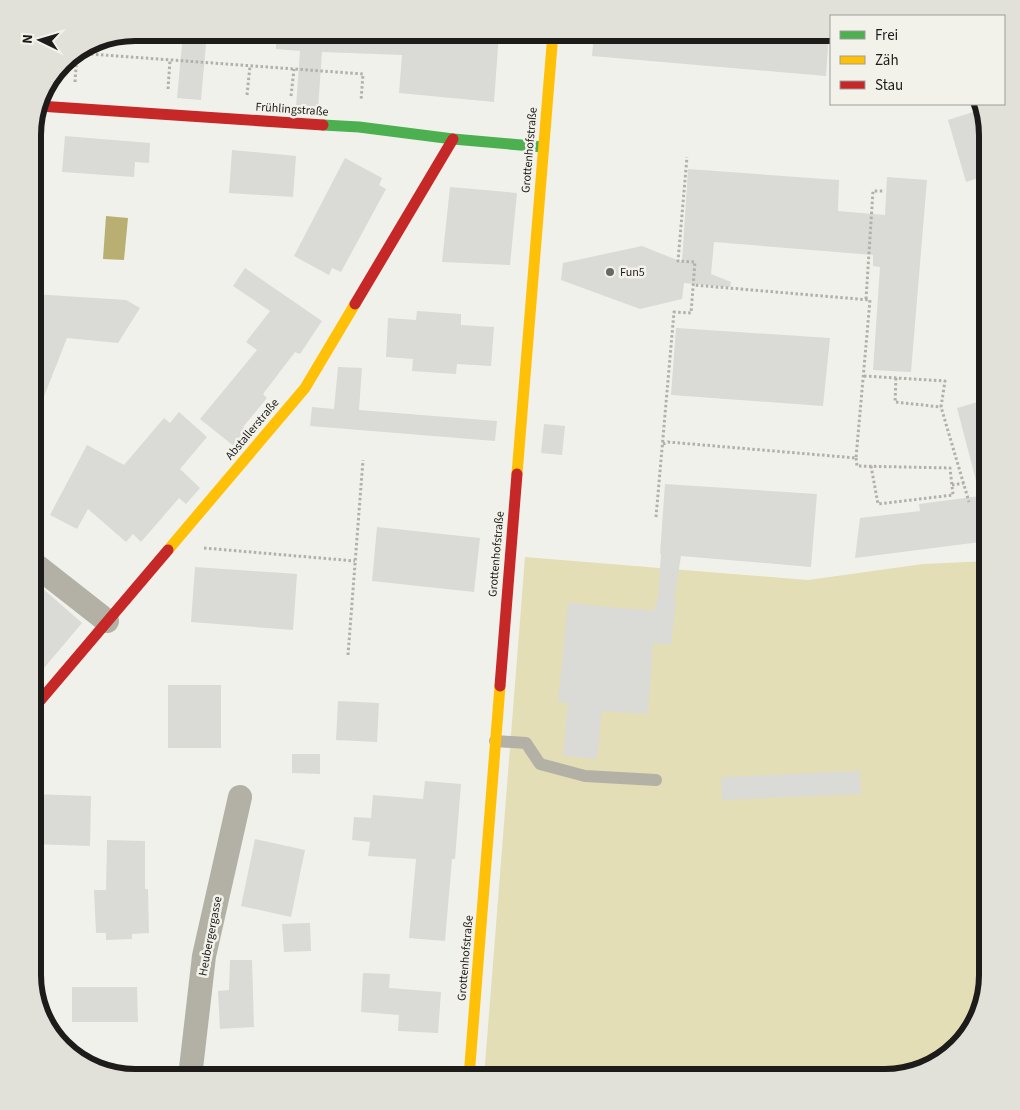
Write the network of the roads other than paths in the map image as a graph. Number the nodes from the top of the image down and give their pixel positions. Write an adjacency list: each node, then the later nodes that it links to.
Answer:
1 (552, 41): 4 (street, Grottenhofstraße)
2 (46, 106): 3 (street, Frühlingstraße)
3 (453, 139): 4 (street, Frühlingstraße); 6 (street, Abstallerstraße)
4 (543, 147): 8 (street, Grottenhofstraße)
5 (41, 569): 6 (street)
6 (107, 621): 7 (street, Abstallerstraße)
7 (41, 699)
8 (496, 741): 9 (lane); 12 (street, Grottenhofstraße)
9 (656, 780)
10 (240, 797): 11 (street, Heubergergasse)
11 (191, 1069)
12 (470, 1069)

